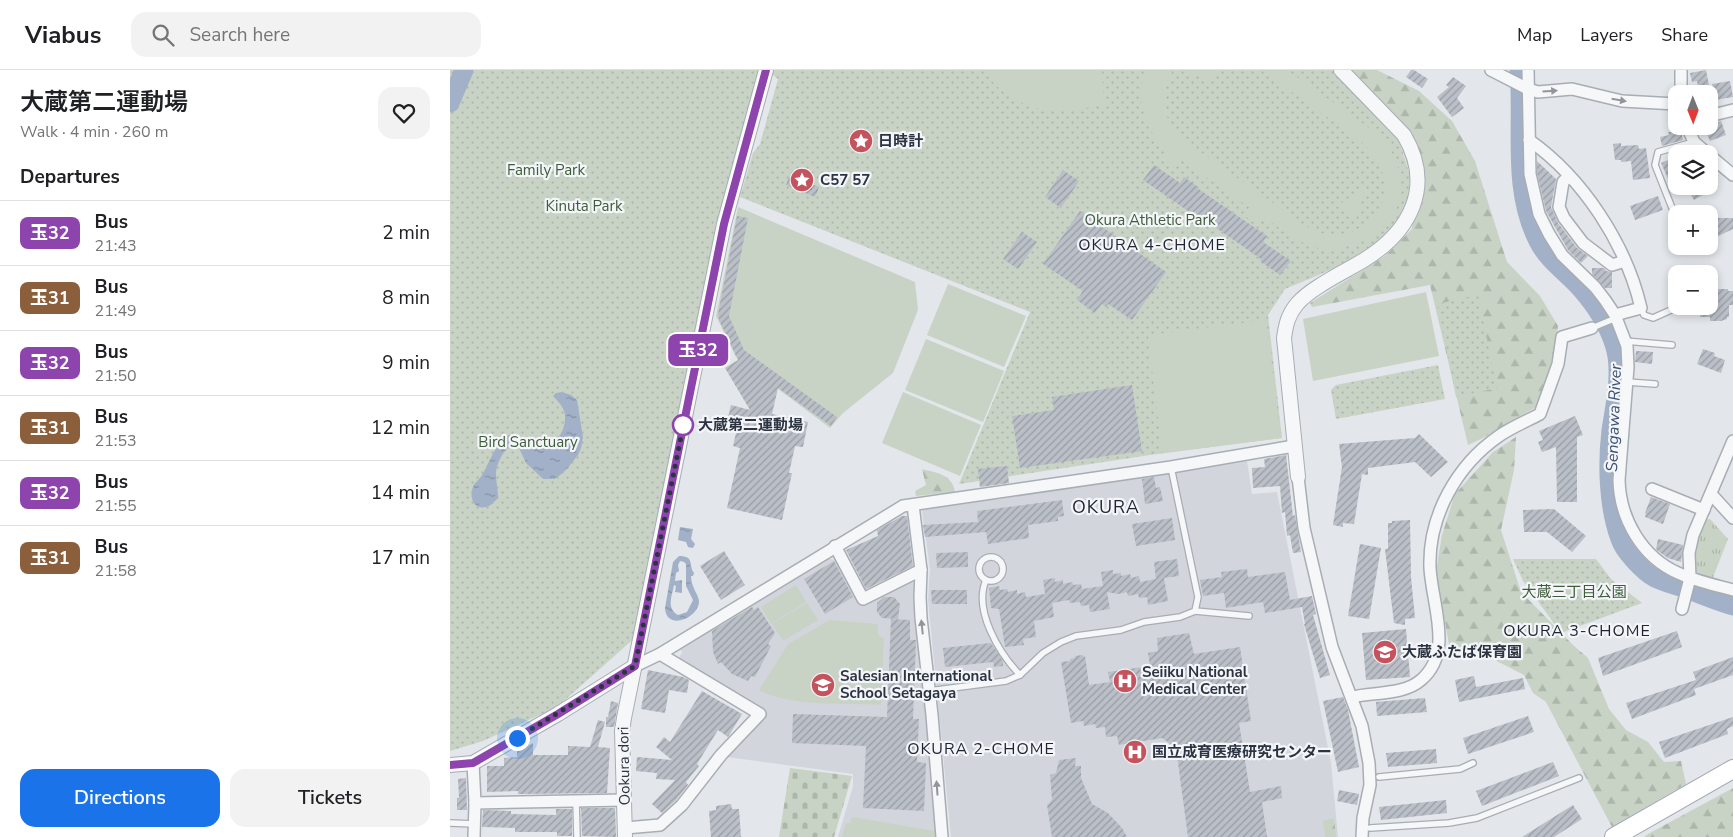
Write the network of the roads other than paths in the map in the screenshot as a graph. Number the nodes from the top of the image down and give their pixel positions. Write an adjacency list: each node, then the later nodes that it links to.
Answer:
1 (766, 70): 49 (street, Ookura dori)
2 (1341, 70): 31 (street)
3 (1491, 70): 7 (street)
4 (1528, 70): 7 (street)
5 (1681, 70): 6 (street)
6 (1680, 85)
7 (1528, 89): 8 (street, one-way to 8); 12 (street)
8 (1668, 104)
9 (1733, 110): 10 (street)
10 (1718, 114)
11 (1691, 135): 13 (street)
12 (1529, 140): 18 (street); 24 (street)
13 (1694, 142): 14 (street); 20 (lane)
14 (1698, 145)
15 (1718, 162): 17 (street)
16 (1733, 162): 17 (street)
17 (1721, 165): 19 (street)
18 (1569, 176): 21 (street); 21 (street)
19 (1733, 176)
20 (1671, 205)
21 (1625, 261): 22 (street)
22 (1641, 308): 23 (lane); 24 (street)
23 (1668, 311)
24 (1616, 316): 25 (lane); 26 (street)
25 (1592, 328): 52 (street)
26 (1625, 341): 27 (lane); 28 (street)
27 (1672, 345)
28 (1627, 382): 29 (lane); 42 (street)
29 (1655, 384)
30 (1733, 441): 32 (street)
31 (1294, 446): 33 (street); 34 (street)
32 (1728, 466): 36 (street)
33 (1171, 467): 37 (street); 46 (lane)
34 (1298, 477): 52 (street)
35 (1652, 489): 38 (street)
36 (1711, 494): 38 (street); 39 (street)
37 (913, 505): 40 (street); 41 (street)
38 (1704, 510): 42 (street)
39 (1733, 518)
40 (836, 546): 41 (street); 48 (street)
41 (922, 570): 51 (street, one-way to 41)
42 (1690, 578): 44 (street); 45 (street)
43 (986, 580): 43 (lane); 50 (lane)
44 (1733, 590)
45 (1683, 605)
46 (1195, 611): 47 (lane); 50 (lane)
47 (1249, 616)
48 (660, 654): 49 (street); 65 (street)
49 (635, 666): 53 (street); 59 (street, Ookura dori)
50 (1020, 675): 51 (lane)
51 (929, 691): 69 (street, one-way to 51)
52 (1352, 697): 70 (street)
53 (473, 763): 55 (street); 61 (street)
54 (1473, 763): 57 (lane)
55 (450, 765)
56 (1733, 769): 66 (main road)
57 (1379, 777)
58 (1579, 778): 64 (lane)
59 (625, 800): 60 (street); 65 (street, Ookura dori)
60 (576, 801): 61 (street); 68 (lane)
61 (475, 803): 63 (street)
62 (450, 823): 63 (lane)
63 (475, 824): 67 (street)
64 (1370, 828)
65 (625, 833)
66 (1611, 835)
67 (474, 837)
68 (577, 837)
69 (942, 837)
70 (1362, 837)

